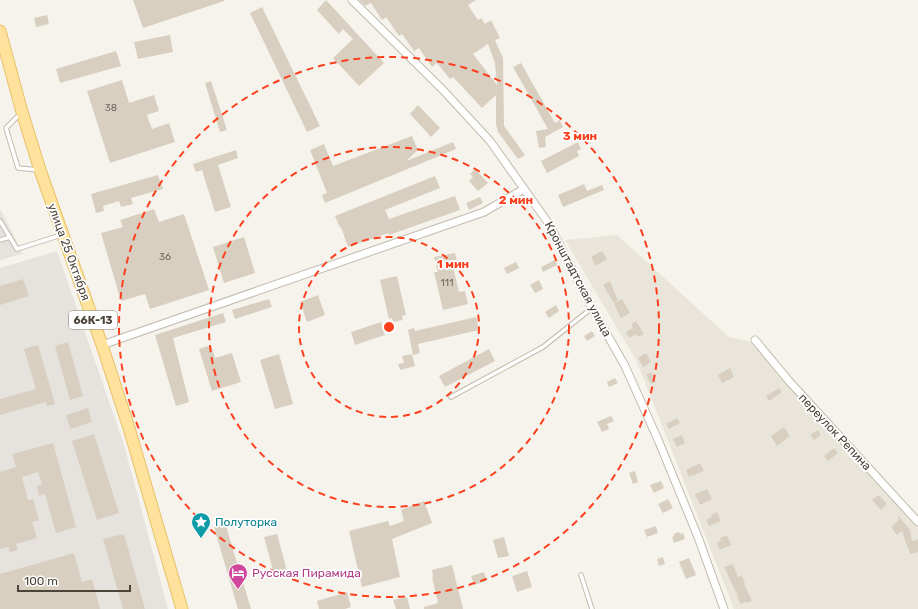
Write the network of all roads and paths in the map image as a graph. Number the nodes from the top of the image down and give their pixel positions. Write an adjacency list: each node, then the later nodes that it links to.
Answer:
1 (352, 0): 5 (street, Кронштадтская улица)
2 (0, 31): 3 (main road, улица 25 Октября / 66К-13)
3 (22, 112): 4 (main road, улица 25 Октября / 66К-13); 4 (lane)
4 (40, 170): 7 (main road, улица 25 Октября / 66К-13)
5 (524, 189): 10 (street, Кронштадтская улица); 12 (street)
6 (0, 221): 8 (lane)
7 (62, 234): 8 (lane); 12 (main road, улица 25 Октября / 66К-13)
8 (10, 238): 9 (lane)
9 (0, 240)
10 (592, 308): 13 (lane); 18 (street, Кронштадтская улица)
11 (755, 340): 14 (street, переулок Репина)
12 (102, 345): 16 (main road, улица 25 Октября / 66К-13)
13 (451, 397)
14 (918, 522)
15 (582, 575): 17 (lane)
16 (182, 609)
17 (592, 609)
18 (724, 609)

